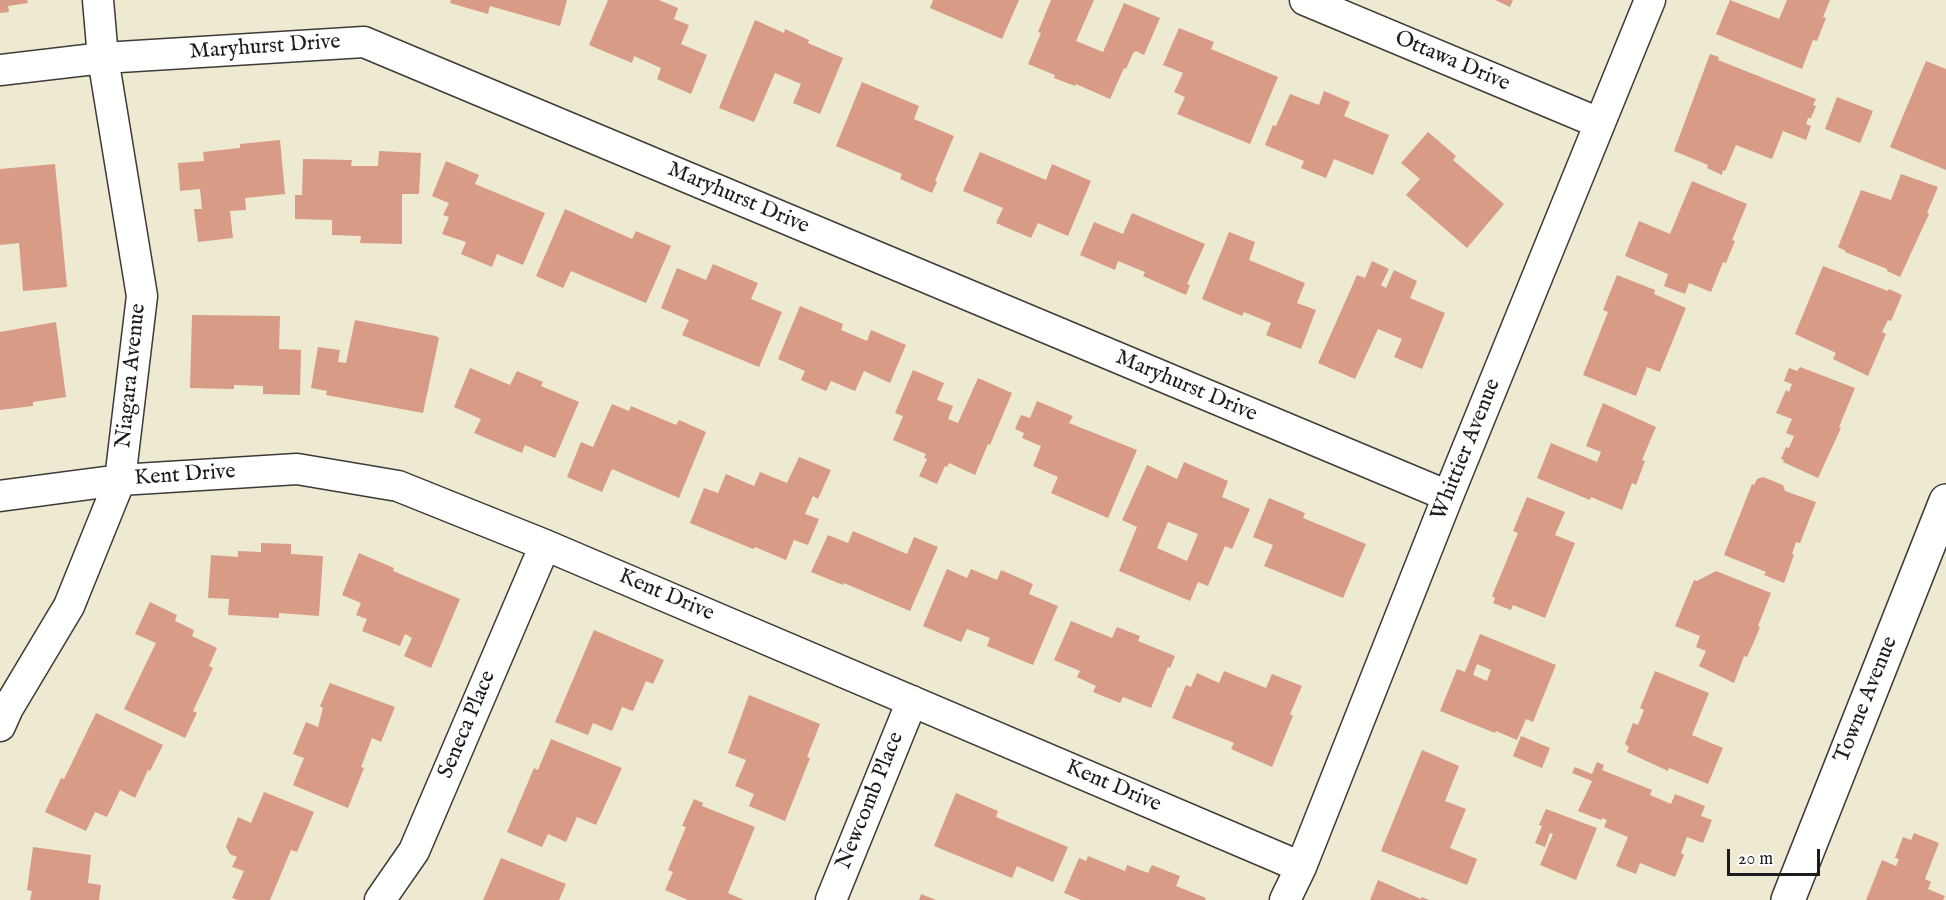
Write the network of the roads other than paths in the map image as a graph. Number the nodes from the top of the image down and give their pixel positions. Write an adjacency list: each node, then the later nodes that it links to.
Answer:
1 (98, 0): 4 (street, Niagara Avenue)
2 (1305, 0): 6 (street, Ottawa Drive)
3 (1650, 0): 6 (street, Whittier Avenue)
4 (103, 58): 5 (street, Maryhurst Drive); 7 (street, Niagara Avenue); 9 (street, Maryhurst Drive)
5 (0, 70)
6 (1599, 123): 9 (street, Whittier Avenue)
7 (120, 480): 8 (street, Kent Drive); 11 (street, Kent Drive); 13 (street, Niagara Avenue)
8 (0, 496)
9 (1448, 496): 14 (street, Whittier Avenue)
10 (1946, 501): 18 (main road, Towne Avenue)
11 (545, 545): 12 (street, Kent Drive); 15 (street, Seneca Place)
12 (912, 701): 14 (street, Kent Drive); 16 (street, Newcomb Place)
13 (0, 726)
14 (1301, 867): 17 (street, Whittier Avenue)
15 (380, 900)
16 (831, 900)
17 (1285, 900)
18 (1788, 900)

